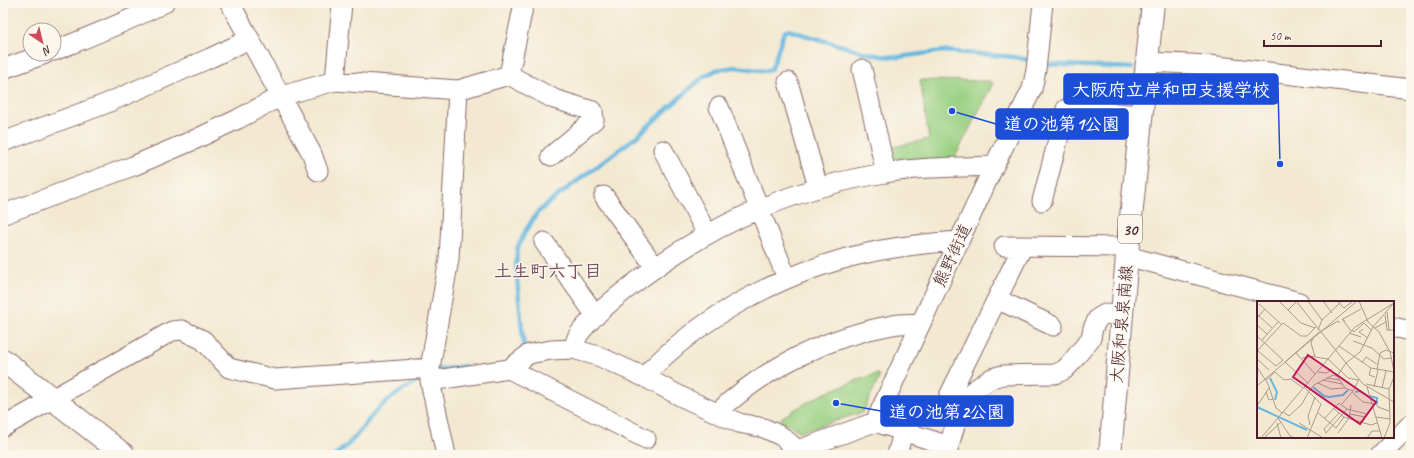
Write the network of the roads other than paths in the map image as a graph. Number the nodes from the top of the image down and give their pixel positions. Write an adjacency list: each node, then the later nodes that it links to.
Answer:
1 (164, 3): 8 (street)
2 (230, 3): 7 (street)
3 (342, 3): 14 (street)
4 (524, 3): 13 (street)
5 (1042, 3): 24 (street, 熊野街道)
6 (1153, 3): 10 (main road, 大阪和泉泉南線 / 30)
7 (250, 39): 18 (street); 21 (street)
8 (62, 48)
9 (23, 62): 11 (street)
10 (1147, 62): 16 (street); 20 (main road, 大阪和泉泉南線 / 30)
11 (3, 69)
12 (862, 69): 26 (street)
13 (509, 75): 17 (street); 23 (street)
14 (334, 81): 17 (street); 18 (street)
15 (788, 82): 27 (street)
16 (1411, 89)
17 (458, 90): 51 (street)
18 (281, 96): 25 (street); 31 (street)
19 (719, 107): 30 (street)
20 (1142, 115): 29 (street); 37 (main road, 大阪和泉泉南線 / 30)
21 (3, 142)
22 (663, 150): 32 (street)
23 (551, 156)
24 (994, 166): 26 (street); 33 (street, 熊野街道)
25 (318, 171)
26 (886, 173): 27 (street)
27 (818, 187): 30 (street)
28 (604, 196): 38 (street)
29 (1042, 201)
30 (758, 209): 32 (street); 39 (street)
31 (4, 214)
32 (708, 234): 38 (street)
33 (959, 241): 39 (street); 44 (street, 熊野街道)
34 (544, 242): 42 (street)
35 (1004, 246): 36 (street)
36 (1023, 246): 37 (street); 40 (street)
37 (1127, 251): 41 (street); 43 (main road, 大阪和泉泉南線 / 30)
38 (655, 267): 42 (street)
39 (787, 279): 52 (street)
40 (997, 299): 45 (street); 53 (street)
41 (1296, 301)
42 (596, 316): 48 (street)
43 (1122, 316): 61 (street); 66 (main road, 大阪和泉泉南線 / 30)
44 (921, 323): 55 (street); 56 (street, 熊野街道)
45 (1053, 326)
46 (1394, 327): 47 (street)
47 (1411, 332)
48 (574, 349): 50 (street); 52 (street)
49 (3, 360): 54 (main road)
50 (509, 369): 51 (street); 60 (street)
51 (430, 375): 54 (street); 64 (street)
52 (644, 377): 55 (street)
53 (949, 396)
54 (54, 399): 58 (street); 63 (main road)
55 (717, 413): 62 (street)
56 (875, 422): 59 (street); 62 (street)
57 (1411, 424): 67 (street)
58 (3, 427)
59 (903, 432): 61 (street); 65 (street)
60 (646, 439)
61 (947, 451)
62 (799, 453)
63 (124, 455)
64 (446, 455)
65 (897, 455)
66 (1110, 455)
67 (1380, 455)

